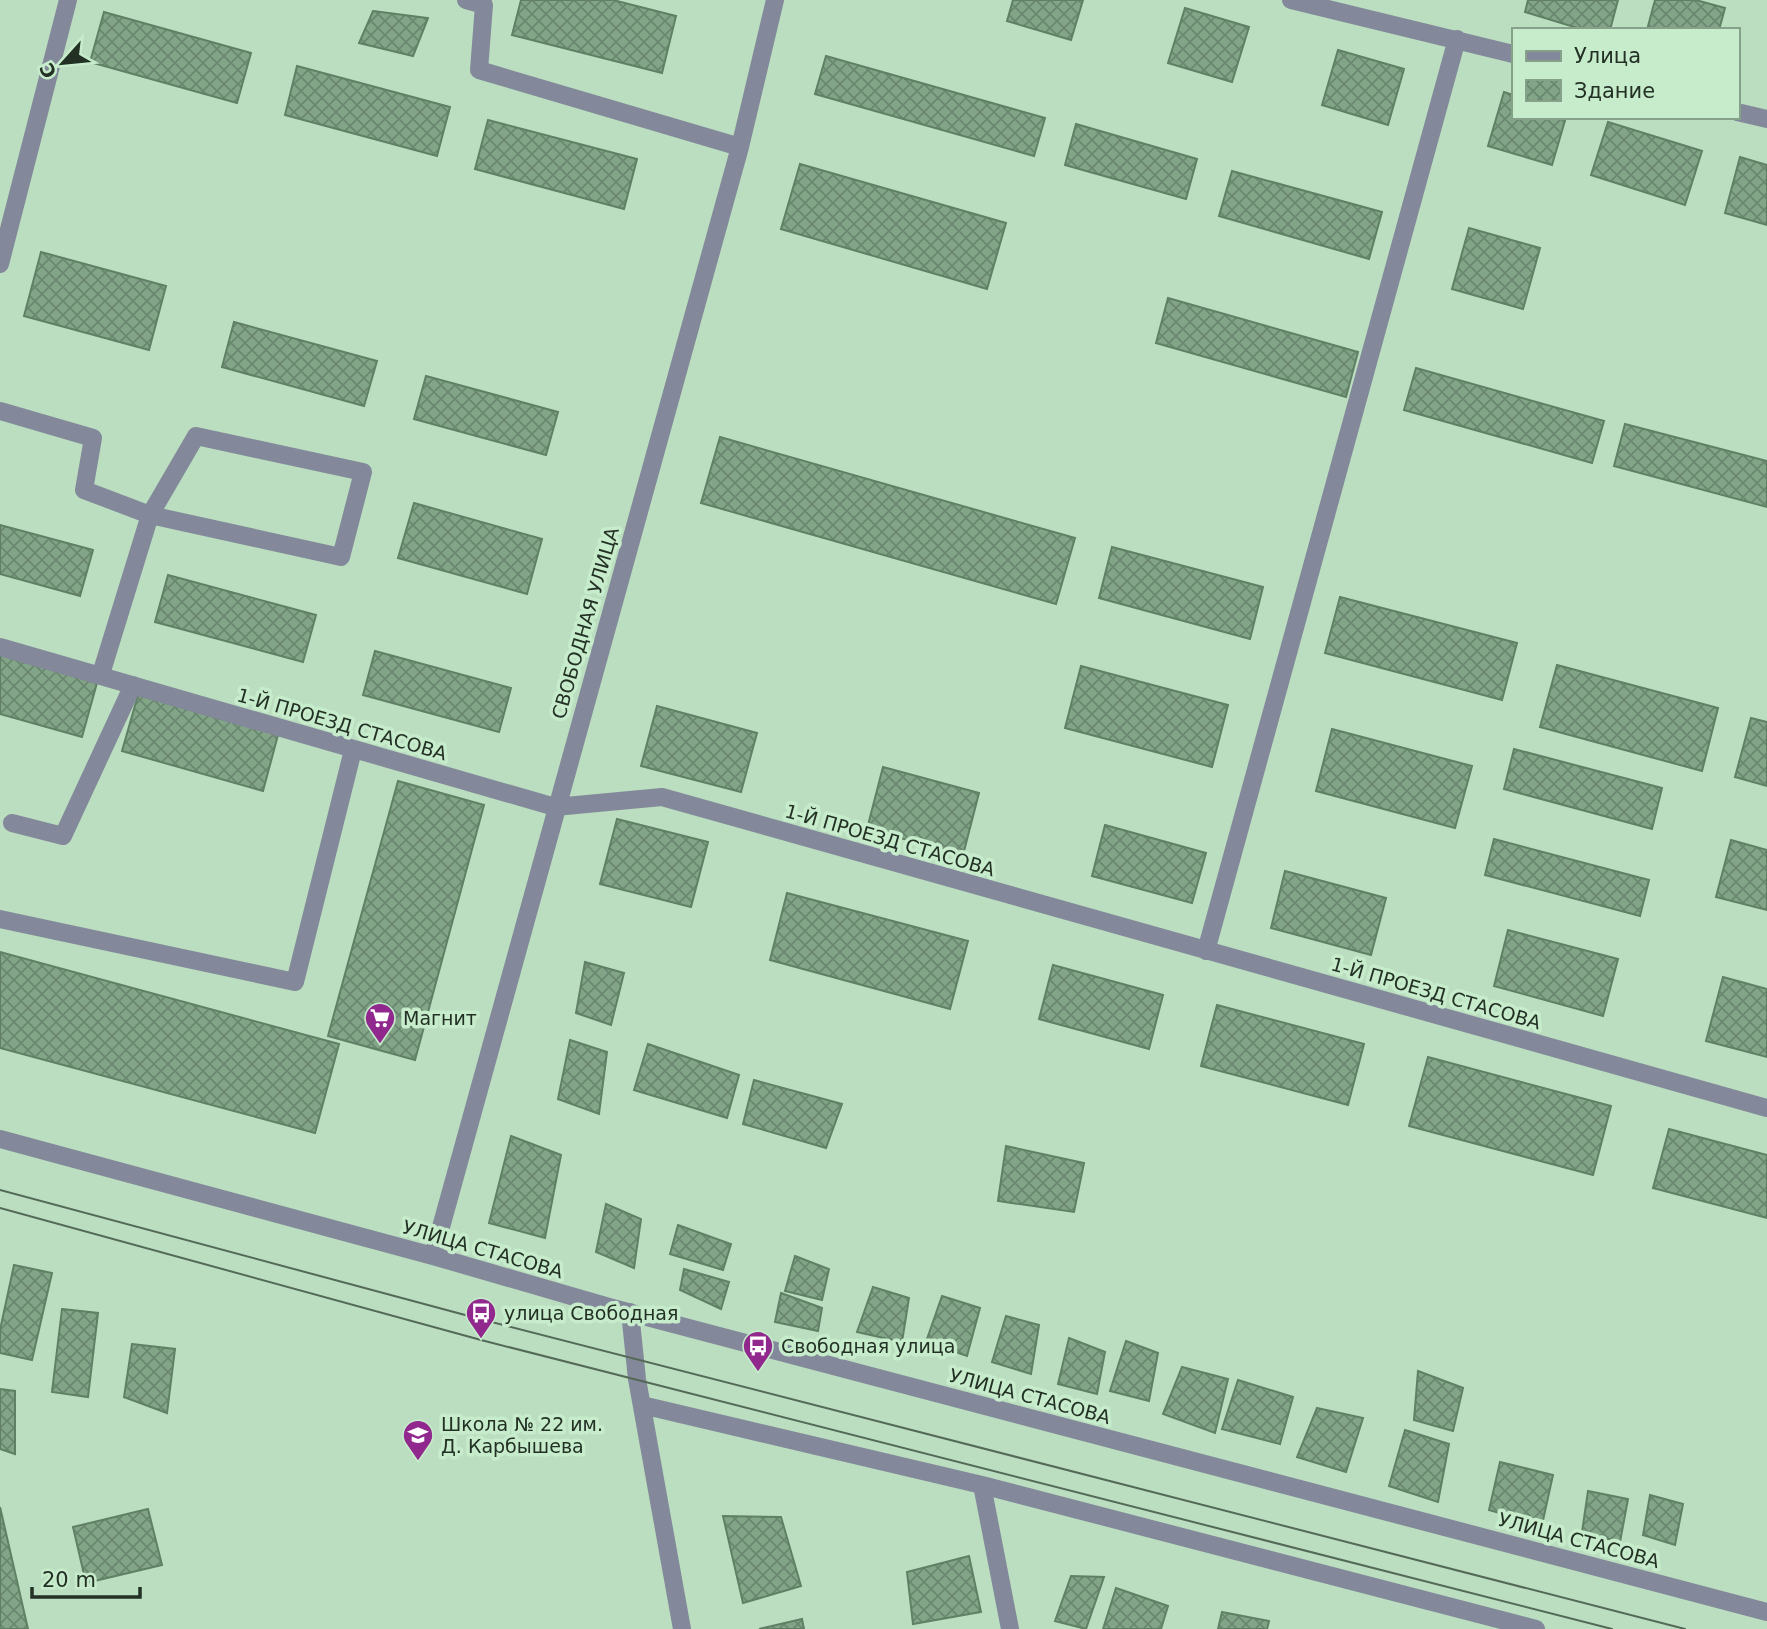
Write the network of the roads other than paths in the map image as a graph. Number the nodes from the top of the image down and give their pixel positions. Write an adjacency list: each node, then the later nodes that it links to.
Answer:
1 (68, 0): 10 (street)
2 (466, 0): 9 (street)
3 (775, 0): 9 (street, СВОБОДНАЯ УЛИЦА)
4 (1291, 0): 5 (street)
5 (1457, 39): 6 (street); 20 (street)
6 (1512, 54)
7 (1739, 113): 8 (street)
8 (1767, 120)
9 (740, 147): 17 (street, СВОБОДНАЯ УЛИЦА)
10 (0, 264)
11 (0, 411): 12 (street)
12 (150, 514): 12 (street); 14 (street)
13 (0, 646): 14 (street, 1-Й ПРОЕЗД СТАСОВА)
14 (101, 674): 15 (street, 1-Й ПРОЕЗД СТАСОВА)
15 (133, 685): 16 (street, 1-Й ПРОЕЗД СТАСОВА); 18 (street)
16 (353, 750): 17 (street, 1-Й ПРОЕЗД СТАСОВА); 19 (street)
17 (555, 807): 20 (street, 1-Й ПРОЕЗД СТАСОВА); 23 (street, СВОБОДНАЯ УЛИЦА)
18 (12, 823)
19 (0, 919)
20 (1206, 951): 21 (street, 1-Й ПРОЕЗД СТАСОВА)
21 (1767, 1108)
22 (1, 1144): 23 (street, УЛИЦА СТАСОВА)
23 (433, 1256): 24 (street, УЛИЦА СТАСОВА)
24 (630, 1312): 25 (street); 27 (street, УЛИЦА СТАСОВА)
25 (642, 1405): 26 (street); 29 (street)
26 (982, 1485): 28 (street); 30 (street)
27 (1767, 1612)
28 (1528, 1628)
29 (682, 1629)
30 (1010, 1629)

